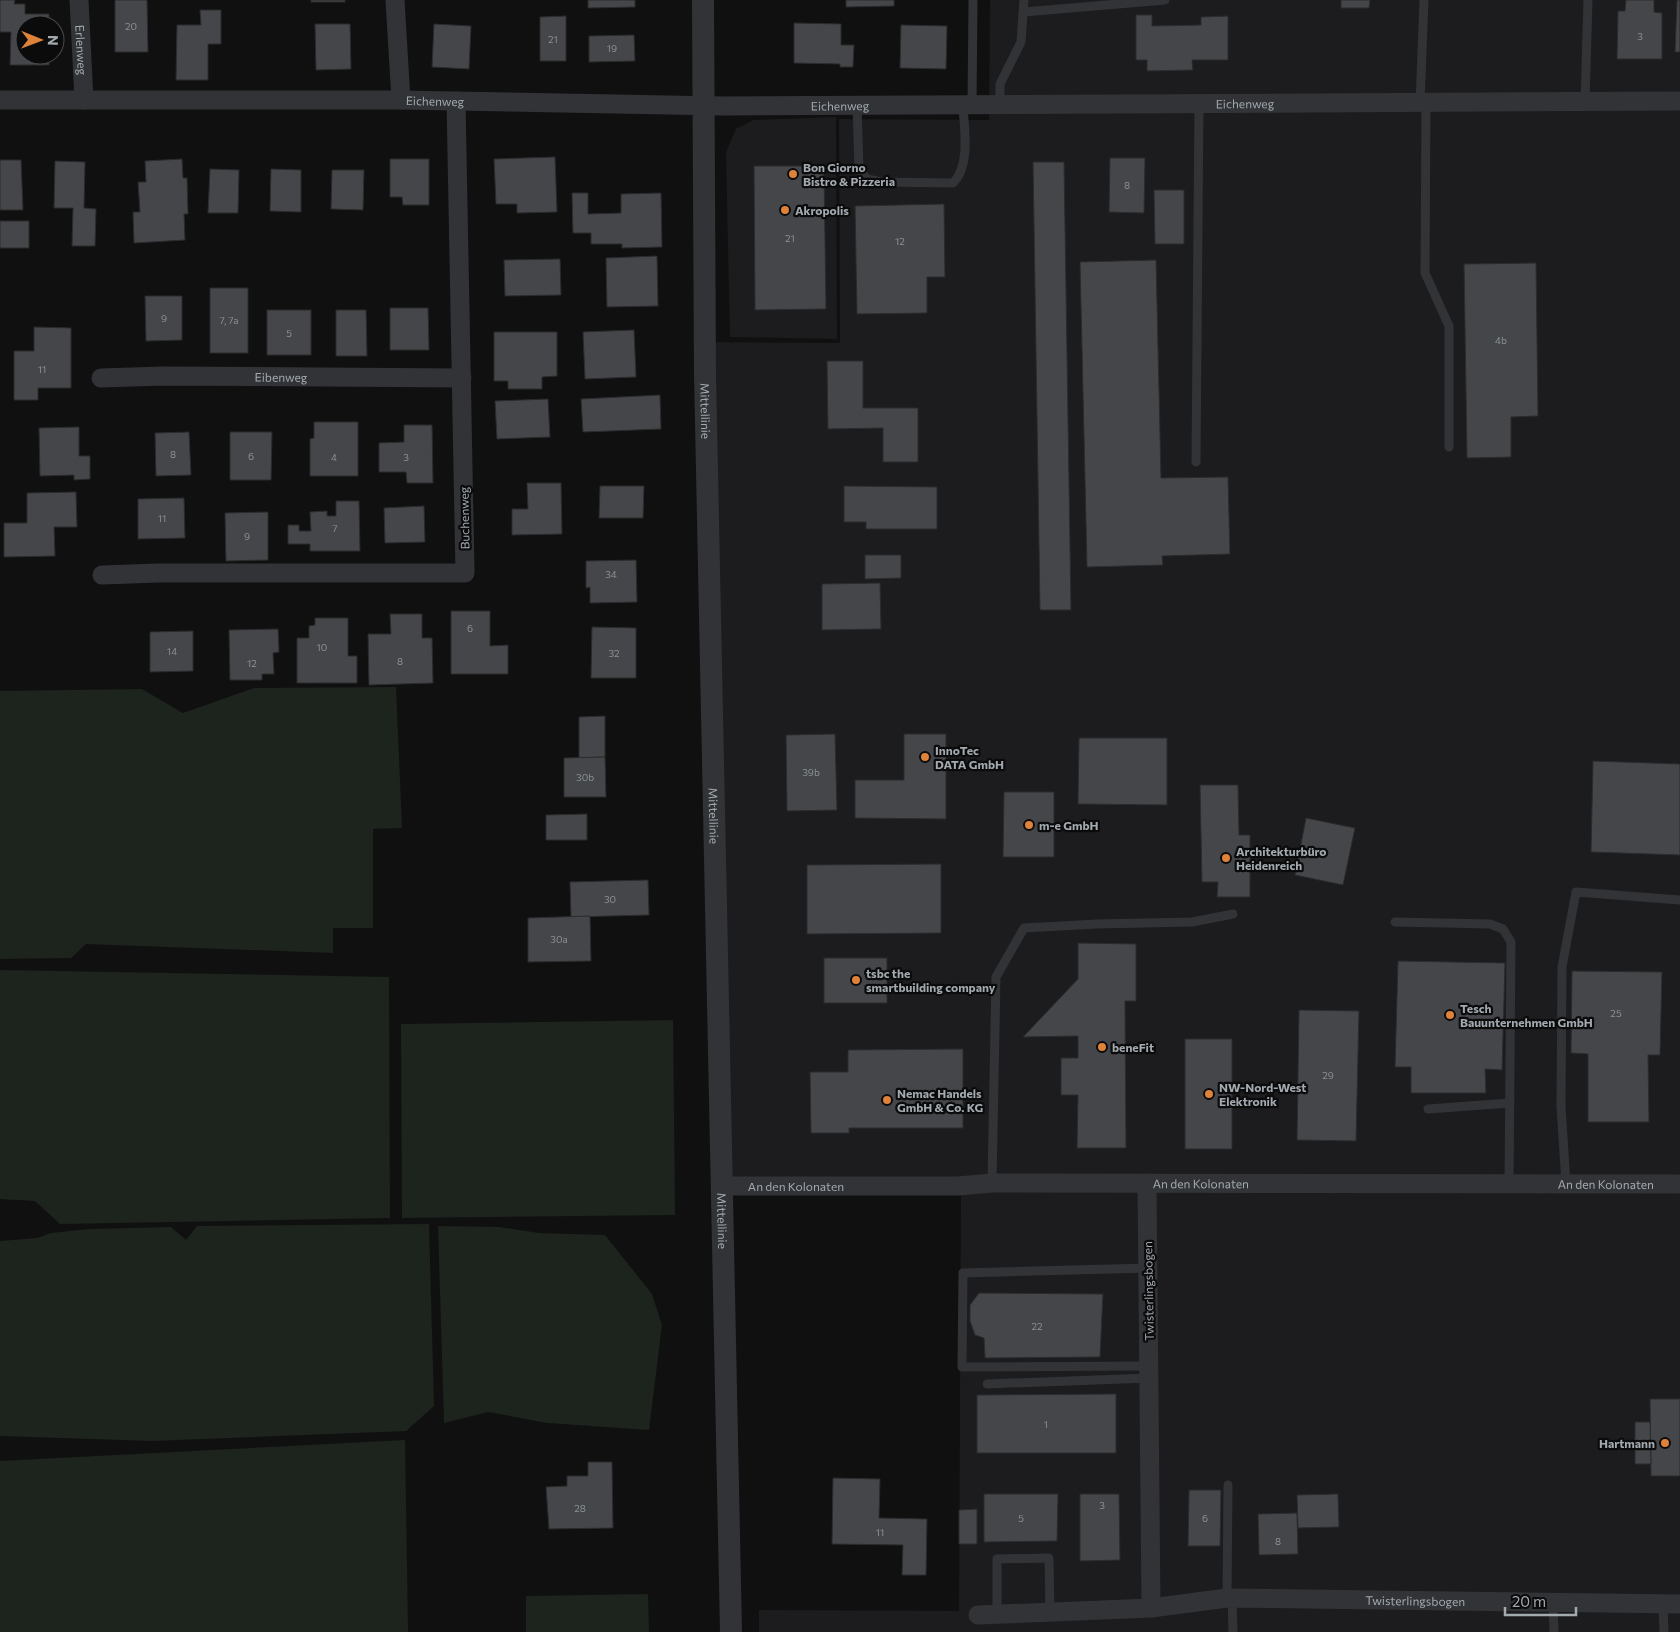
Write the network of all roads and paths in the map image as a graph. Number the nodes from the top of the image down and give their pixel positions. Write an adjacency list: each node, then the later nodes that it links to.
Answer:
1 (79, 0): 11 (street, Erlenweg)
2 (395, 0): 12 (street)
3 (703, 0): 20 (street, Mittellinie)
4 (973, 0): 18 (lane)
5 (1024, 0): 9 (lane)
6 (1165, 0): 9 (lane)
7 (1424, 0): 16 (lane)
8 (1588, 0): 15 (lane)
9 (1024, 12): 19 (lane)
10 (0, 100): 11 (street, Eichenweg)
11 (84, 100): 12 (street, Eichenweg)
12 (401, 100): 13 (street, Eichenweg)
13 (456, 101): 20 (street, Eichenweg); 23 (street, Buchenweg)
14 (1680, 101): 15 (street, Eichenweg)
15 (1585, 102): 16 (street, Eichenweg)
16 (1423, 103): 17 (street, Eichenweg); 24 (lane)
17 (1199, 104): 19 (street, Eichenweg); 25 (lane)
18 (968, 105): 19 (street, Eichenweg); 21 (street, Eichenweg); 21 (lane)
19 (1000, 105)
20 (704, 106): 21 (street, Eichenweg); 37 (street, Mittellinie)
21 (857, 106)
22 (101, 378): 23 (street, Eibenweg)
23 (462, 378): 26 (street, Buchenweg)
24 (1449, 447)
25 (1196, 462)
26 (102, 575)
27 (1680, 900): 35 (lane)
28 (1233, 914): 32 (lane)
29 (1395, 922): 30 (lane)
30 (1510, 1103): 31 (lane); 34 (lane)
31 (1428, 1109)
32 (992, 1183): 33 (street, An den Kolonaten); 37 (street, An den Kolonaten)
33 (1147, 1184): 34 (street, An den Kolonaten); 38 (street, Twisterlingsbogen)
34 (1509, 1184): 35 (street, An den Kolonaten)
35 (1566, 1184): 36 (street, An den Kolonaten)
36 (1680, 1184)
37 (722, 1186): 49 (street, Mittellinie)
38 (1148, 1268): 39 (street, Twisterlingsbogen); 39 (lane)
39 (1150, 1372): 40 (lane); 45 (street, Twisterlingsbogen)
40 (987, 1384)
41 (1228, 1484): 42 (lane)
42 (1230, 1598): 43 (street, Twisterlingsbogen); 45 (street, Twisterlingsbogen); 50 (lane)
43 (1553, 1602): 44 (street, Twisterlingsbogen); 51 (lane)
44 (1672, 1604): 52 (lane)
45 (1151, 1608): 46 (street, Twisterlingsbogen)
46 (1050, 1612): 48 (street, Twisterlingsbogen); 48 (lane)
47 (978, 1614): 48 (street, Twisterlingsbogen)
48 (997, 1614)
49 (731, 1632)
50 (1233, 1632)
51 (1554, 1632)
52 (1664, 1632)

